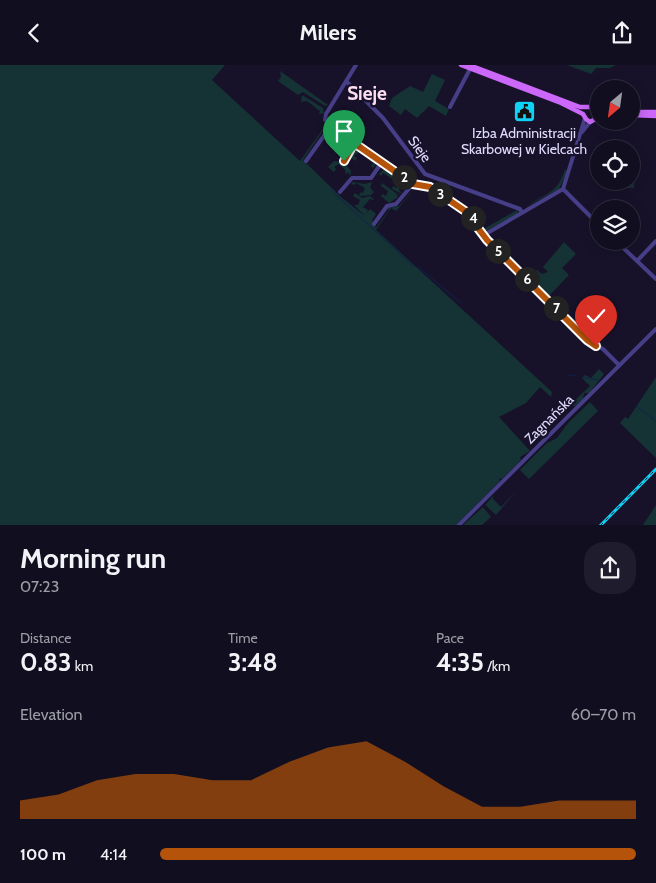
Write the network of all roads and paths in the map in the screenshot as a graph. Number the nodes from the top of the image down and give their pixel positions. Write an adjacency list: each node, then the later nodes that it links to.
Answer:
1 (356, 65): 4 (street)
2 (460, 65): 3 (main road)
3 (470, 67): 5 (street); 6 (main road); 10 (main road)
4 (346, 81): 12 (street); 21 (street, Sieje)
5 (450, 107)
6 (586, 107): 7 (main road); 10 (main road)
7 (590, 107)
8 (640, 113): 9 (main road)
9 (656, 114)
10 (584, 117): 11 (main road); 13 (street)
11 (590, 122): 13 (street)
12 (331, 126): 14 (street); 15 (street)
13 (582, 132): 19 (street)
14 (354, 143): 16 (street); 17 (street)
15 (306, 161)
16 (344, 161)
17 (382, 162): 18 (street); 20 (street)
18 (413, 184): 23 (street); 24 (street)
19 (563, 189): 21 (street); 22 (street)
20 (340, 192)
21 (522, 213): 24 (street)
22 (590, 216)
23 (374, 224)
24 (484, 235): 30 (street)
25 (656, 241): 27 (street)
26 (625, 250): 27 (street)
27 (637, 261): 28 (street)
28 (656, 279)
29 (656, 329): 30 (street, Zagnańska)
30 (619, 365): 31 (street, Zagnańska)
31 (458, 525)

